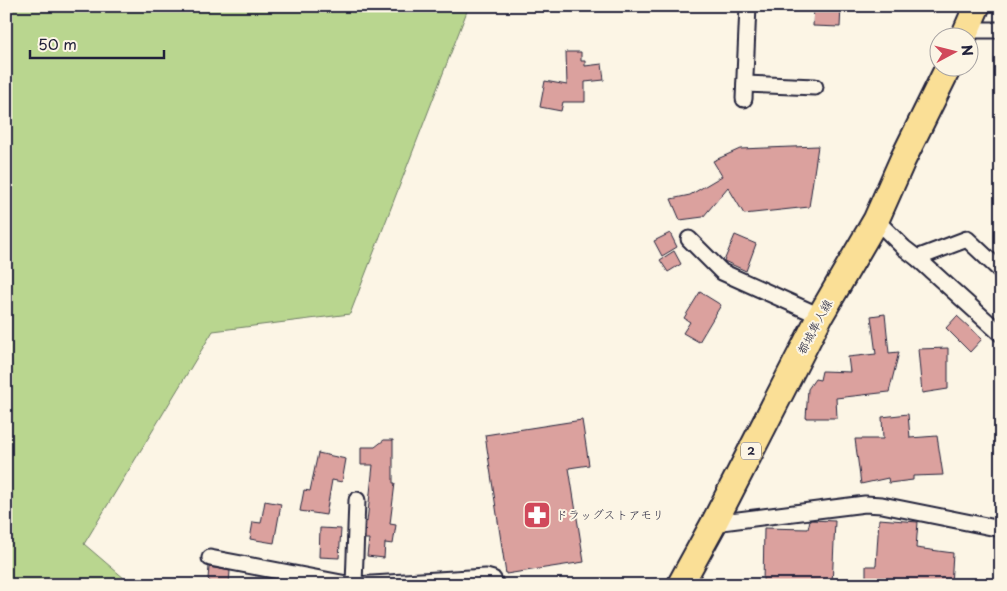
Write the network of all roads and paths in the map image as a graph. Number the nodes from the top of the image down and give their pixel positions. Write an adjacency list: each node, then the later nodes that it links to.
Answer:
1 (748, 6): 7 (street)
2 (977, 6): 3 (main road)
3 (968, 28)
4 (1001, 30): 5 (street)
5 (980, 32)
6 (943, 78): 8 (main road, 都城隼人線 / 2)
7 (815, 86)
8 (876, 220): 10 (street); 12 (main road, 都城隼人線 / 2)
9 (690, 239): 12 (street)
10 (917, 258): 11 (street); 13 (street)
11 (1001, 271)
12 (820, 316): 15 (main road, 都城隼人線 / 2)
13 (1001, 334)
14 (357, 500): 18 (street)
15 (714, 522): 16 (street); 20 (main road, 都城隼人線 / 2)
16 (1001, 529)
17 (210, 558): 18 (street)
18 (354, 585): 19 (street)
19 (496, 585)
20 (680, 585)

